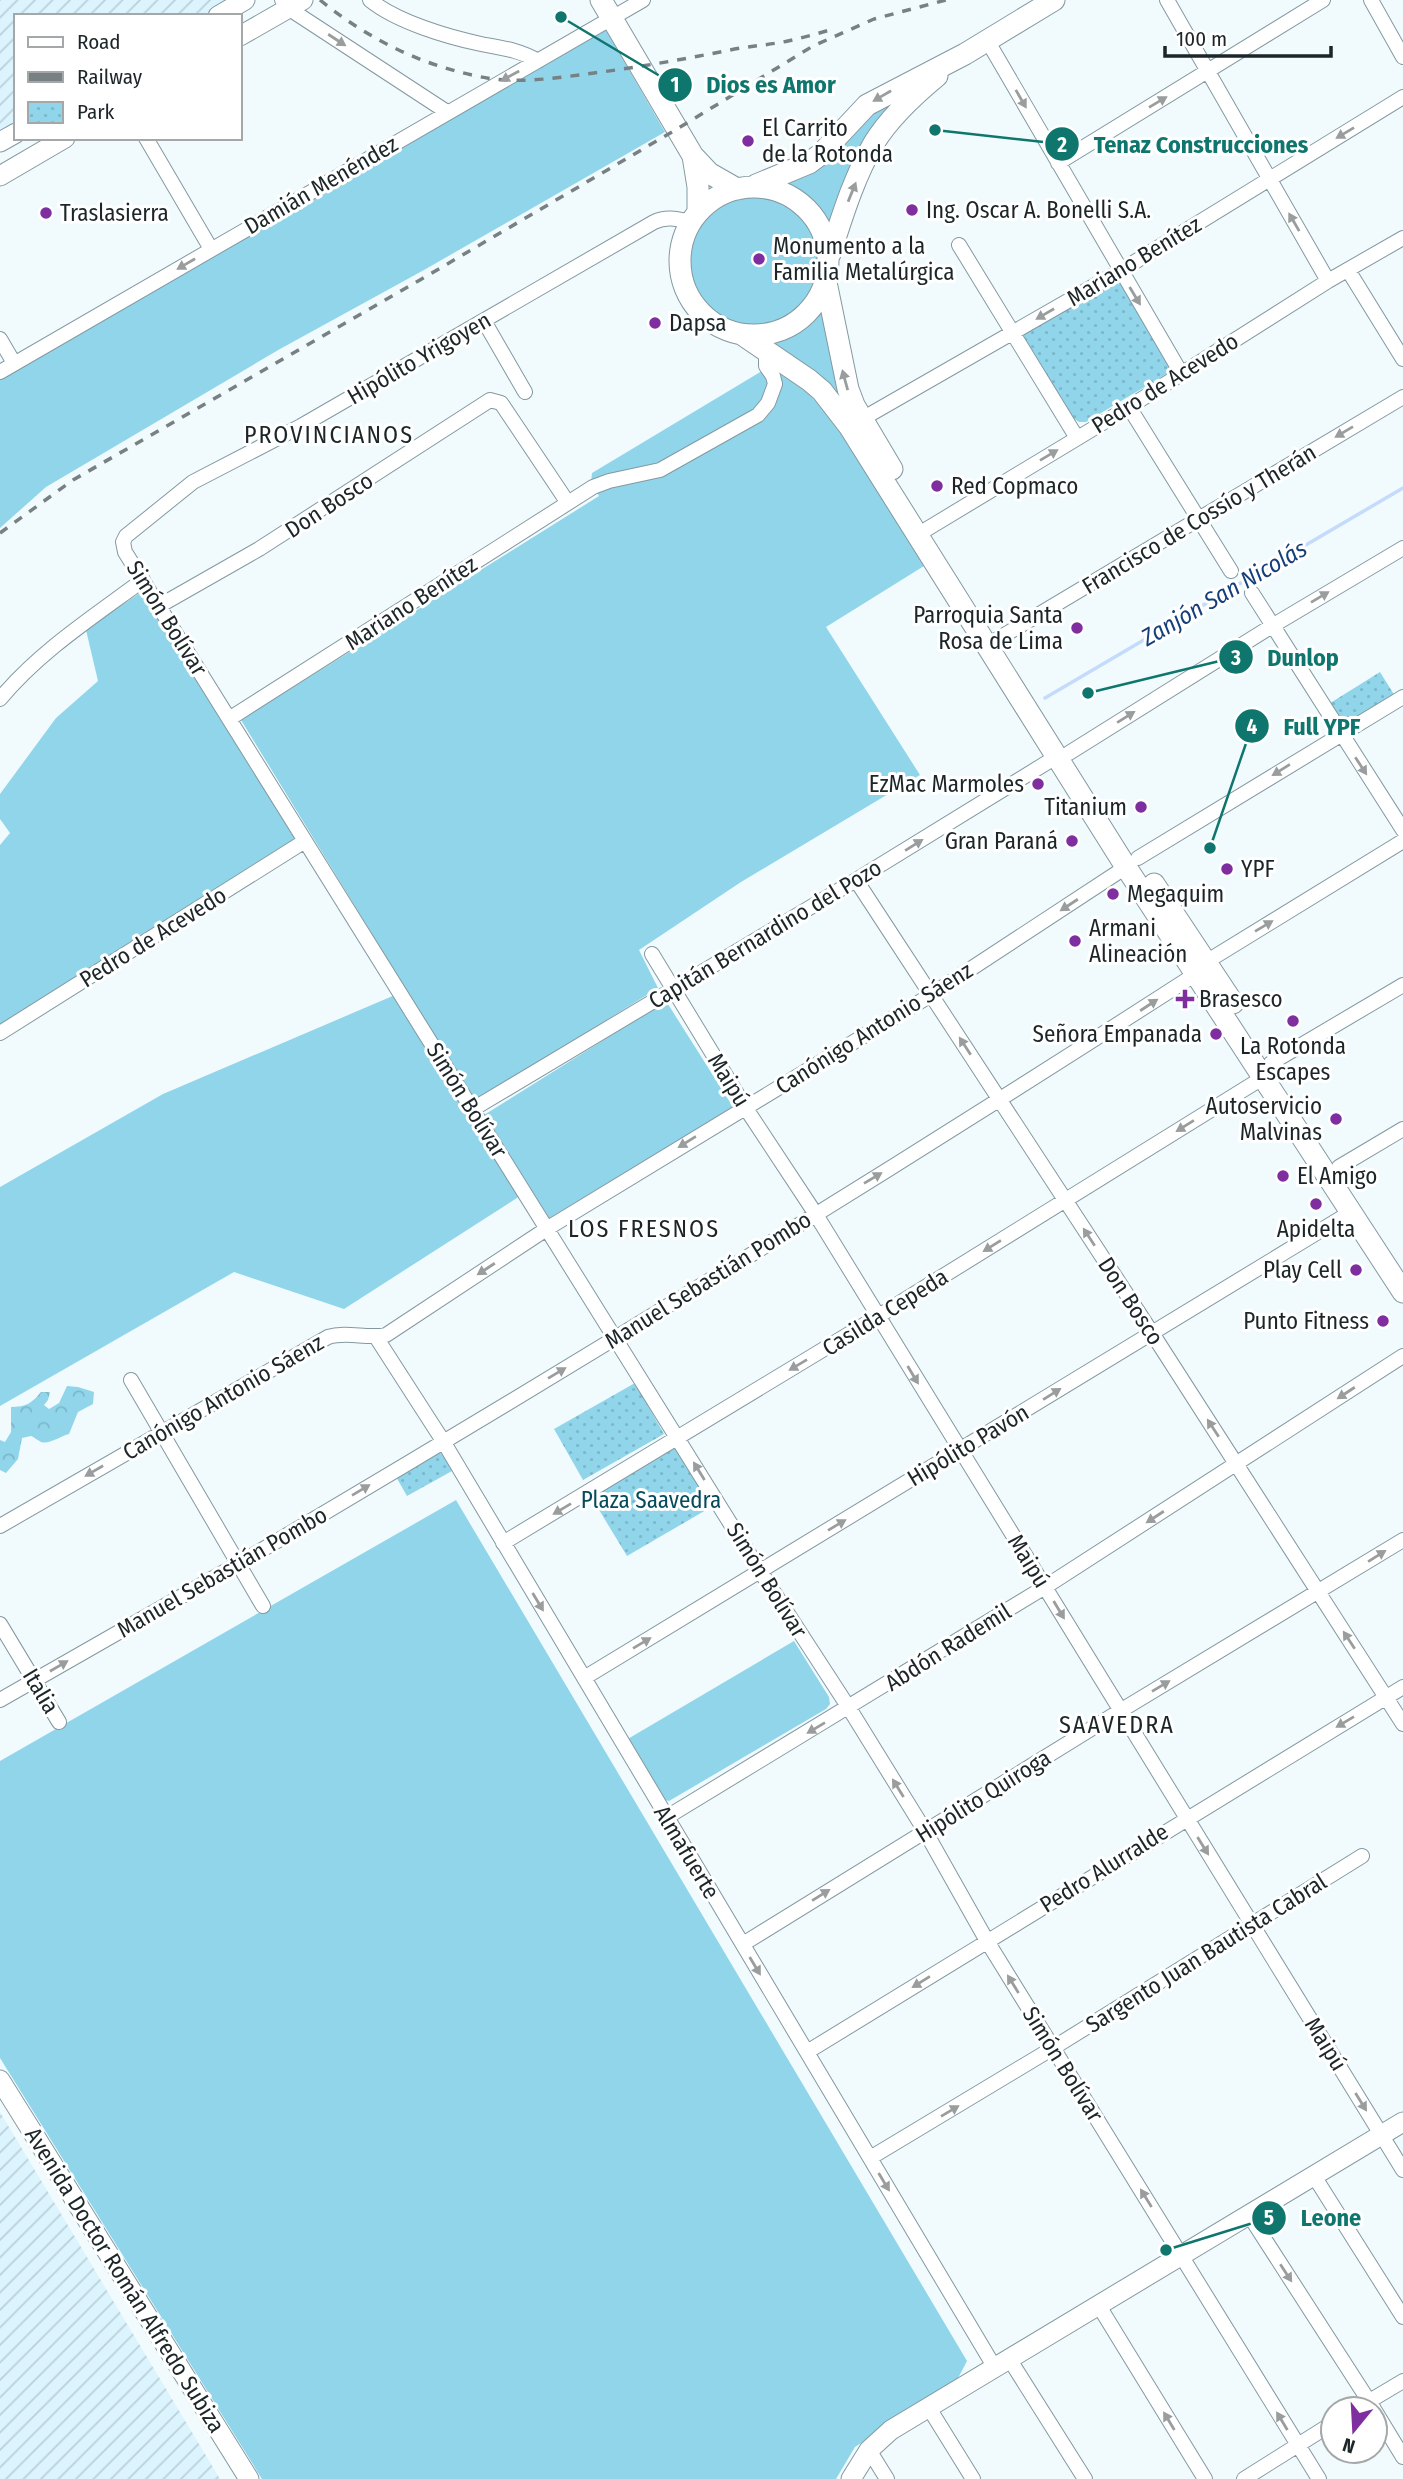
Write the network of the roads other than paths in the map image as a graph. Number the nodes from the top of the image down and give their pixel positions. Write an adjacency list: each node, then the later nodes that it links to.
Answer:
1 (245, 0): 10 (main road)
2 (370, 0): 15 (street)
3 (643, 0): 9 (street, Damián Menéndez)
4 (1054, 0): 12 (main road)
5 (1167, 0): 16 (street)
6 (1323, 0): 16 (street)
7 (1371, 0): 14 (street)
8 (291, 3): 11 (main road); 18 (street, one-way to 18)
9 (606, 9): 15 (street, Damián Menéndez); 21 (main road)
10 (221, 14)
11 (242, 35)
12 (987, 40): 13 (main road); 22 (street, one-way to 22)
13 (965, 54): 25 (main road, one-way to 25); 30 (main road, one-way to 13)
14 (1403, 57)
15 (538, 61): 18 (street, Damián Menéndez, one-way to 18)
16 (1208, 72): 22 (street, one-way to 16); 24 (street)
17 (1403, 97): 24 (street, Mariano Benítez, one-way to 24)
18 (447, 112): 29 (street, Damián Menéndez)
19 (62, 140): 23 (main road)
20 (147, 140): 29 (street)
21 (693, 156): 25 (main road); 26 (main road)
22 (1058, 163): 32 (street)
23 (0, 176)
24 (1269, 178): 32 (street, Mariano Benítez); 33 (street, one-way to 24)
25 (744, 188): 26 (main road); 30 (main road)
26 (694, 217): 35 (street, Hipólito Yrigoyen); 37 (main road)
27 (1403, 239): 31 (street, Pedro de Acevedo)
28 (959, 245): 36 (street)
29 (211, 249): 41 (street, Damián Menéndez, one-way to 41)
30 (829, 256): 34 (main road)
31 (1348, 270): 33 (street, Pedro de Acevedo); 40 (street)
32 (1120, 271): 36 (street, Mariano Benítez, one-way to 36); 43 (street, one-way to 43)
33 (1328, 281): 43 (street, Pedro de Acevedo)
34 (826, 282): 37 (main road); 47 (main road, one-way to 34)
35 (484, 321): 44 (street); 52 (street, Hipólito Yrigoyen)
36 (1013, 333): 47 (street, Mariano Benítez); 48 (street)
37 (743, 335): 39 (main road)
38 (0, 339): 41 (street)
39 (771, 354): 49 (street, Mariano Benítez); 64 (main road)
40 (1403, 359)
41 (14, 363): 42 (street, Damián Menéndez)
42 (0, 372)
43 (1181, 373): 46 (street, Pedro de Acevedo)
44 (525, 392)
45 (1403, 397): 50 (street, Francisco de Cossío y Therán, one-way to 50)
46 (1129, 407): 48 (street, Pedro de Acevedo); 50 (street)
47 (862, 419): 51 (main road)
48 (1077, 438): 51 (street, Pedro de Acevedo, one-way to 48)
49 (568, 503): 57 (street, Don Bosco); 62 (street, Mariano Benítez)
50 (1198, 519): 54 (street); 59 (street, Francisco de Cossío y Therán)
51 (928, 529): 59 (main road)
52 (122, 542): 55 (street, Simón Bolívar)
53 (1403, 548): 58 (street, Capitán Bernardino del Pozo, one-way to 53)
54 (1231, 571)
55 (143, 580): 57 (street, Simón Bolívar); 61 (street)
56 (1252, 593): 58 (street)
57 (159, 606): 62 (street, Simón Bolívar)
58 (1272, 626): 63 (street); 64 (street, Capitán Bernardino del Pozo, one-way to 58)
59 (996, 640): 64 (main road)
60 (1403, 697): 63 (street, Canónigo Antonio Sáenz)
61 (0, 698)
62 (229, 719): 66 (street, Simón Bolívar)
63 (1340, 734): 65 (street, one-way to 65); 68 (street, Canónigo Antonio Sáenz, one-way to 68)
64 (1063, 755): 68 (main road); 69 (street, Capitán Bernardino del Pozo, one-way to 64)
65 (1403, 830)
66 (305, 841): 75 (street, Pedro de Acevedo); 79 (street, Simón Bolívar)
67 (1403, 841): 71 (street, Manuel Sebastián Pombo, one-way to 67)
68 (1132, 863): 71 (main road); 74 (street, Canónigo Antonio Sáenz, one-way to 74)
69 (856, 880): 73 (street, Capitán Bernardino del Pozo); 74 (street, Don Bosco)
70 (652, 954): 73 (street, Maipú)
71 (1201, 968): 76 (main road); 77 (street, Manuel Sebastián Pombo, one-way to 71)
72 (1403, 985): 76 (street, Casilda Cepeda)
73 (674, 989): 78 (street, Maipú); 79 (street, Capitán Bernardino del Pozo)
74 (931, 995): 77 (street, Don Bosco, one-way to 74); 78 (street, Canónigo Antonio Sáenz)
75 (0, 1032)
76 (1267, 1070): 81 (main road); 82 (street, Casilda Cepeda, one-way to 82); 83 (main road)
77 (1000, 1100): 82 (street, Don Bosco); 84 (street, Manuel Sebastián Pombo, one-way to 77)
78 (746, 1107): 84 (street, Maipú); 85 (street, Canónigo Antonio Sáenz, one-way to 85)
79 (472, 1109): 85 (street, Simón Bolívar)
80 (1403, 1129): 81 (street)
81 (1339, 1167): 86 (main road)
82 (1065, 1201): 87 (street, Casilda Cepeda, one-way to 87); 88 (street, Don Bosco, one-way to 82)
83 (1351, 1212): 86 (main road); 88 (street, Hipólito Pavón)
84 (815, 1213): 87 (street, Maipú); 90 (street, Manuel Sebastián Pombo)
85 (548, 1228): 89 (street, Canónigo Antonio Sáenz, one-way to 89); 90 (street, Simón Bolívar)
86 (1402, 1281)
87 (877, 1317): 94 (street, Casilda Cepeda, one-way to 94); 96 (street, Maipú, one-way to 96)
88 (1152, 1332): 96 (street, Hipólito Pavón, one-way to 88); 97 (street, Don Bosco, one-way to 88)
89 (376, 1337): 93 (street, Canónigo Antonio Sáenz); 95 (street, Almafuerte)
90 (615, 1338): 94 (street, Simón Bolívar); 95 (street, Manuel Sebastián Pombo, one-way to 90)
91 (1403, 1356): 97 (street, Abdón Rademil, one-way to 97)
92 (131, 1380): 93 (street)
93 (161, 1432): 98 (street, Canónigo Antonio Sáenz, one-way to 98); 101 (street)
94 (679, 1438): 100 (street, Casilda Cepeda, one-way to 100); 102 (street, Simón Bolívar, one-way to 94)
95 (443, 1441): 100 (street, Almafuerte); 101 (street, Manuel Sebastián Pombo, one-way to 95)
96 (959, 1451): 102 (street, Hipólito Pavón, one-way to 96); 103 (street, Maipú)
97 (1236, 1465): 103 (street, Abdón Rademil, one-way to 103); 104 (street, Don Bosco)
98 (0, 1526)
99 (1403, 1540): 104 (street, Hipólito Quiroga, one-way to 99)
100 (503, 1544): 107 (street, Almafuerte, one-way to 107)
101 (238, 1564): 105 (street); 108 (street, Manuel Sebastián Pombo, one-way to 101)
102 (760, 1571): 107 (street, Hipólito Pavón, one-way to 102); 112 (street, Simón Bolívar)
103 (1045, 1587): 112 (street, Abdón Rademil); 113 (street, Maipú, one-way to 113)
104 (1318, 1593): 110 (street, Don Bosco, one-way to 104); 113 (street, Hipólito Quiroga, one-way to 104)
105 (264, 1606)
106 (0, 1624): 108 (street, Italia)
107 (584, 1678): 116 (street, Almafuerte)
108 (34, 1680): 111 (street, Manuel Sebastián Pombo); 114 (street, Italia)
109 (1403, 1686): 110 (street, Pedro Alurralde)
110 (1385, 1697): 115 (street, Don Bosco); 117 (street, Pedro Alurralde, one-way to 117)
111 (0, 1700)
112 (849, 1708): 116 (street, Abdón Rademil, one-way to 116); 118 (street, Simón Bolívar, one-way to 112)
113 (1120, 1711): 117 (street, Maipú); 118 (street, Hipólito Quiroga)
114 (59, 1722)
115 (1403, 1724)
116 (667, 1817): 122 (street, Almafuerte)
117 (1186, 1818): 120 (street, Maipú, one-way to 120); 121 (street, Pedro Alurralde)
118 (925, 1831): 121 (street, Simón Bolívar); 122 (street, Hipólito Quiroga, one-way to 118)
119 (1362, 1856): 120 (street, Sargento Juan Bautista Cabral)
120 (1252, 1924): 123 (street, Sargento Juan Bautista Cabral); 127 (street, Maipú, one-way to 127)
121 (987, 1941): 123 (street, Simón Bolívar, one-way to 121); 124 (street, Pedro Alurralde, one-way to 124)
122 (743, 1944): 124 (street, Almafuerte, one-way to 124)
123 (1054, 2048): 128 (street, Sargento Juan Bautista Cabral, one-way to 123); 132 (street, Simón Bolívar, one-way to 123)
124 (807, 2052): 128 (street, Almafuerte)
125 (0, 2080): 145 (main road, Avenida Doctor Román Alfredo Subiza)
126 (1403, 2122): 127 (main road)
127 (1382, 2135): 129 (street, Maipú); 130 (main road)
128 (870, 2158): 135 (street, Almafuerte, one-way to 135)
129 (1403, 2170)
130 (1314, 2176): 131 (main road); 134 (street)
131 (1249, 2215): 132 (main road); 137 (street, one-way to 137)
132 (1182, 2256): 133 (main road); 142 (street, Simón Bolívar, one-way to 132)
133 (1099, 2306): 135 (main road); 150 (street, one-way to 133)
134 (1403, 2317)
135 (1003, 2364): 139 (main road); 149 (street, Almafuerte)
136 (1403, 2381): 138 (street)
137 (1361, 2395)
138 (1385, 2395)
139 (929, 2408): 143 (main road); 148 (street)
140 (1319, 2432): 142 (street)
141 (1389, 2437): 144 (street)
142 (1297, 2445): 151 (street); 152 (street, Simón Bolívar)
143 (869, 2450): 146 (main road); 147 (street)
144 (1403, 2457)
145 (249, 2479)
146 (851, 2479)
147 (887, 2479)
148 (973, 2479)
149 (1085, 2479)
150 (1205, 2479)
151 (1244, 2479)
152 (1319, 2479)

